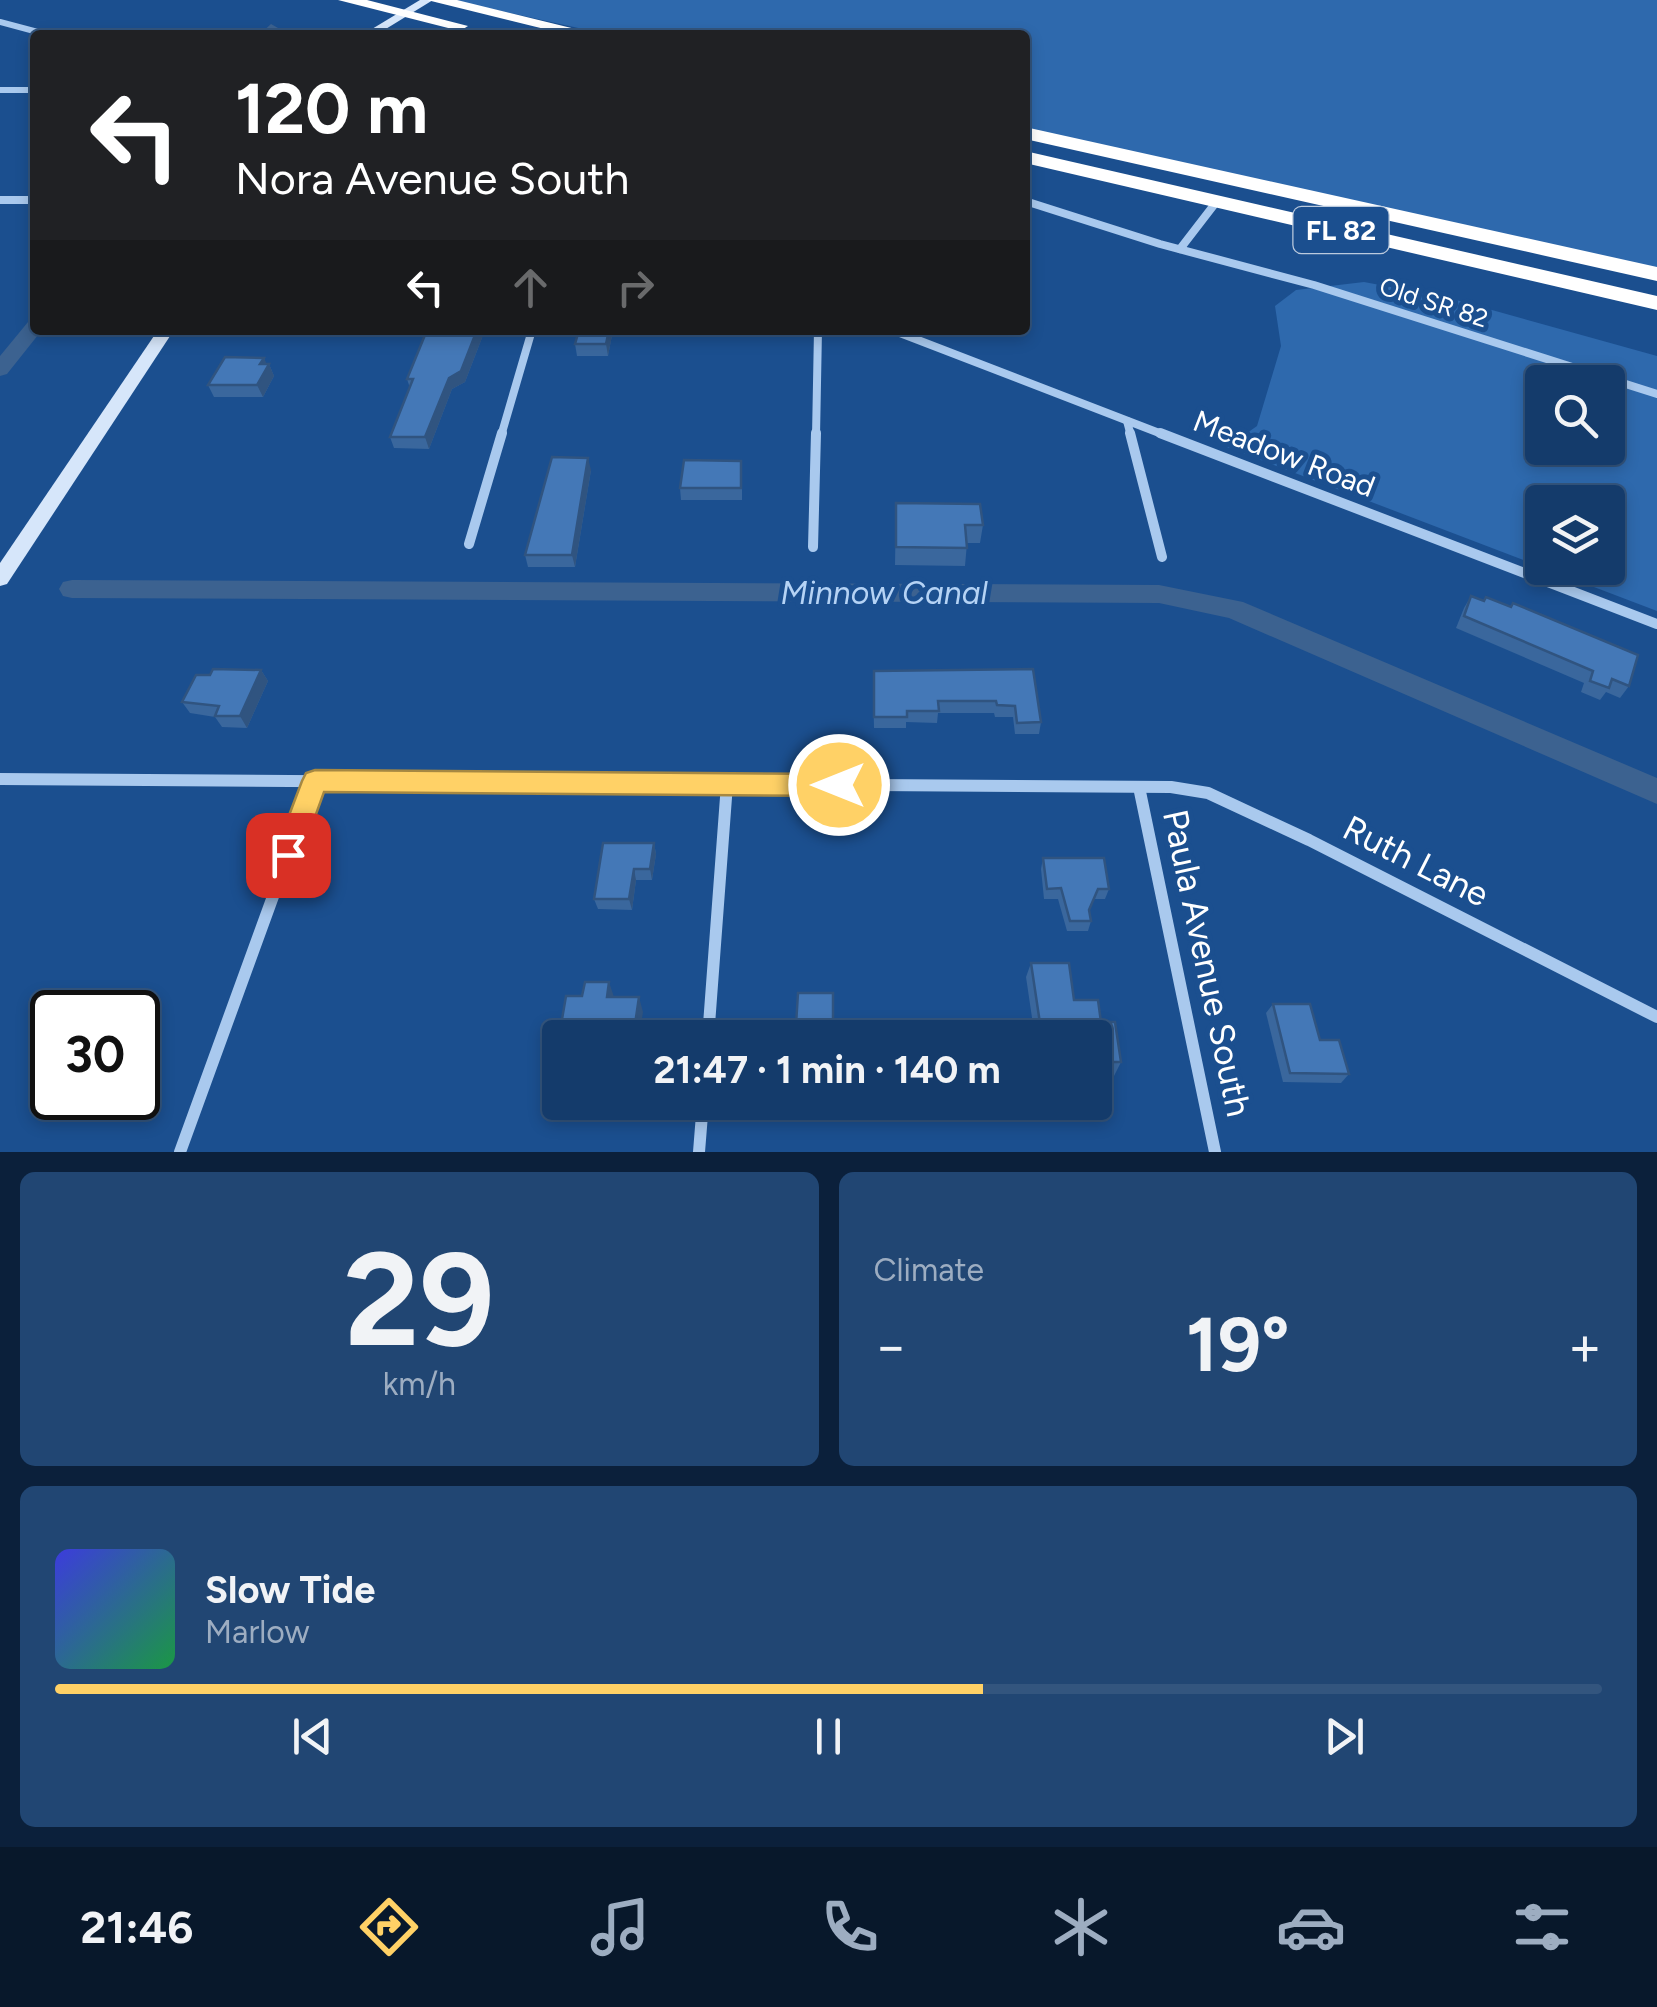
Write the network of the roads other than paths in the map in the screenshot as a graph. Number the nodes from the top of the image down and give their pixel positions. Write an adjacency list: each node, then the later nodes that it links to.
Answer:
1 (346, 0): 3 (highway)
2 (431, 0): 3 (street); 8 (highway)
3 (404, 13): 6 (street); 7 (highway)
4 (0, 22): 5 (street)
5 (30, 30)
6 (376, 30)
7 (476, 30)
8 (569, 30)
9 (0, 90): 10 (street)
10 (30, 90)
11 (1030, 133): 14 (highway, FL 82)
12 (1030, 148): 14 (highway)
13 (1030, 157): 17 (highway, FL 82)
14 (1206, 172): 20 (highway, FL 82)
15 (0, 200): 16 (street)
16 (30, 200)
17 (1217, 201): 19 (street); 20 (highway); 21 (highway, FL 82)
18 (1030, 203): 19 (street, Old SR 82)
19 (1180, 249): 26 (street, Old SR 82)
20 (1657, 278)
21 (1657, 303)
22 (163, 335): 31 (street)
23 (531, 335): 28 (street)
24 (818, 335): 29 (street)
25 (905, 335): 27 (street, Meadow Road)
26 (1657, 394)
27 (1127, 420): 30 (street); 32 (street, Meadow Road)
28 (469, 544)
29 (814, 547)
30 (1162, 557)
31 (0, 579)
32 (1657, 624)
33 (0, 778): 34 (street, Ruth Lane)
34 (315, 781): 35 (street, Ruth Lane); 40 (street)
35 (727, 784): 36 (street, Ruth Lane); 38 (street)
36 (1140, 787): 37 (street, Ruth Lane); 42 (street, Paula Avenue South)
37 (1657, 1017)
38 (709, 1020)
39 (702, 1120): 41 (street)
40 (180, 1152)
41 (700, 1152)
42 (1215, 1152)

